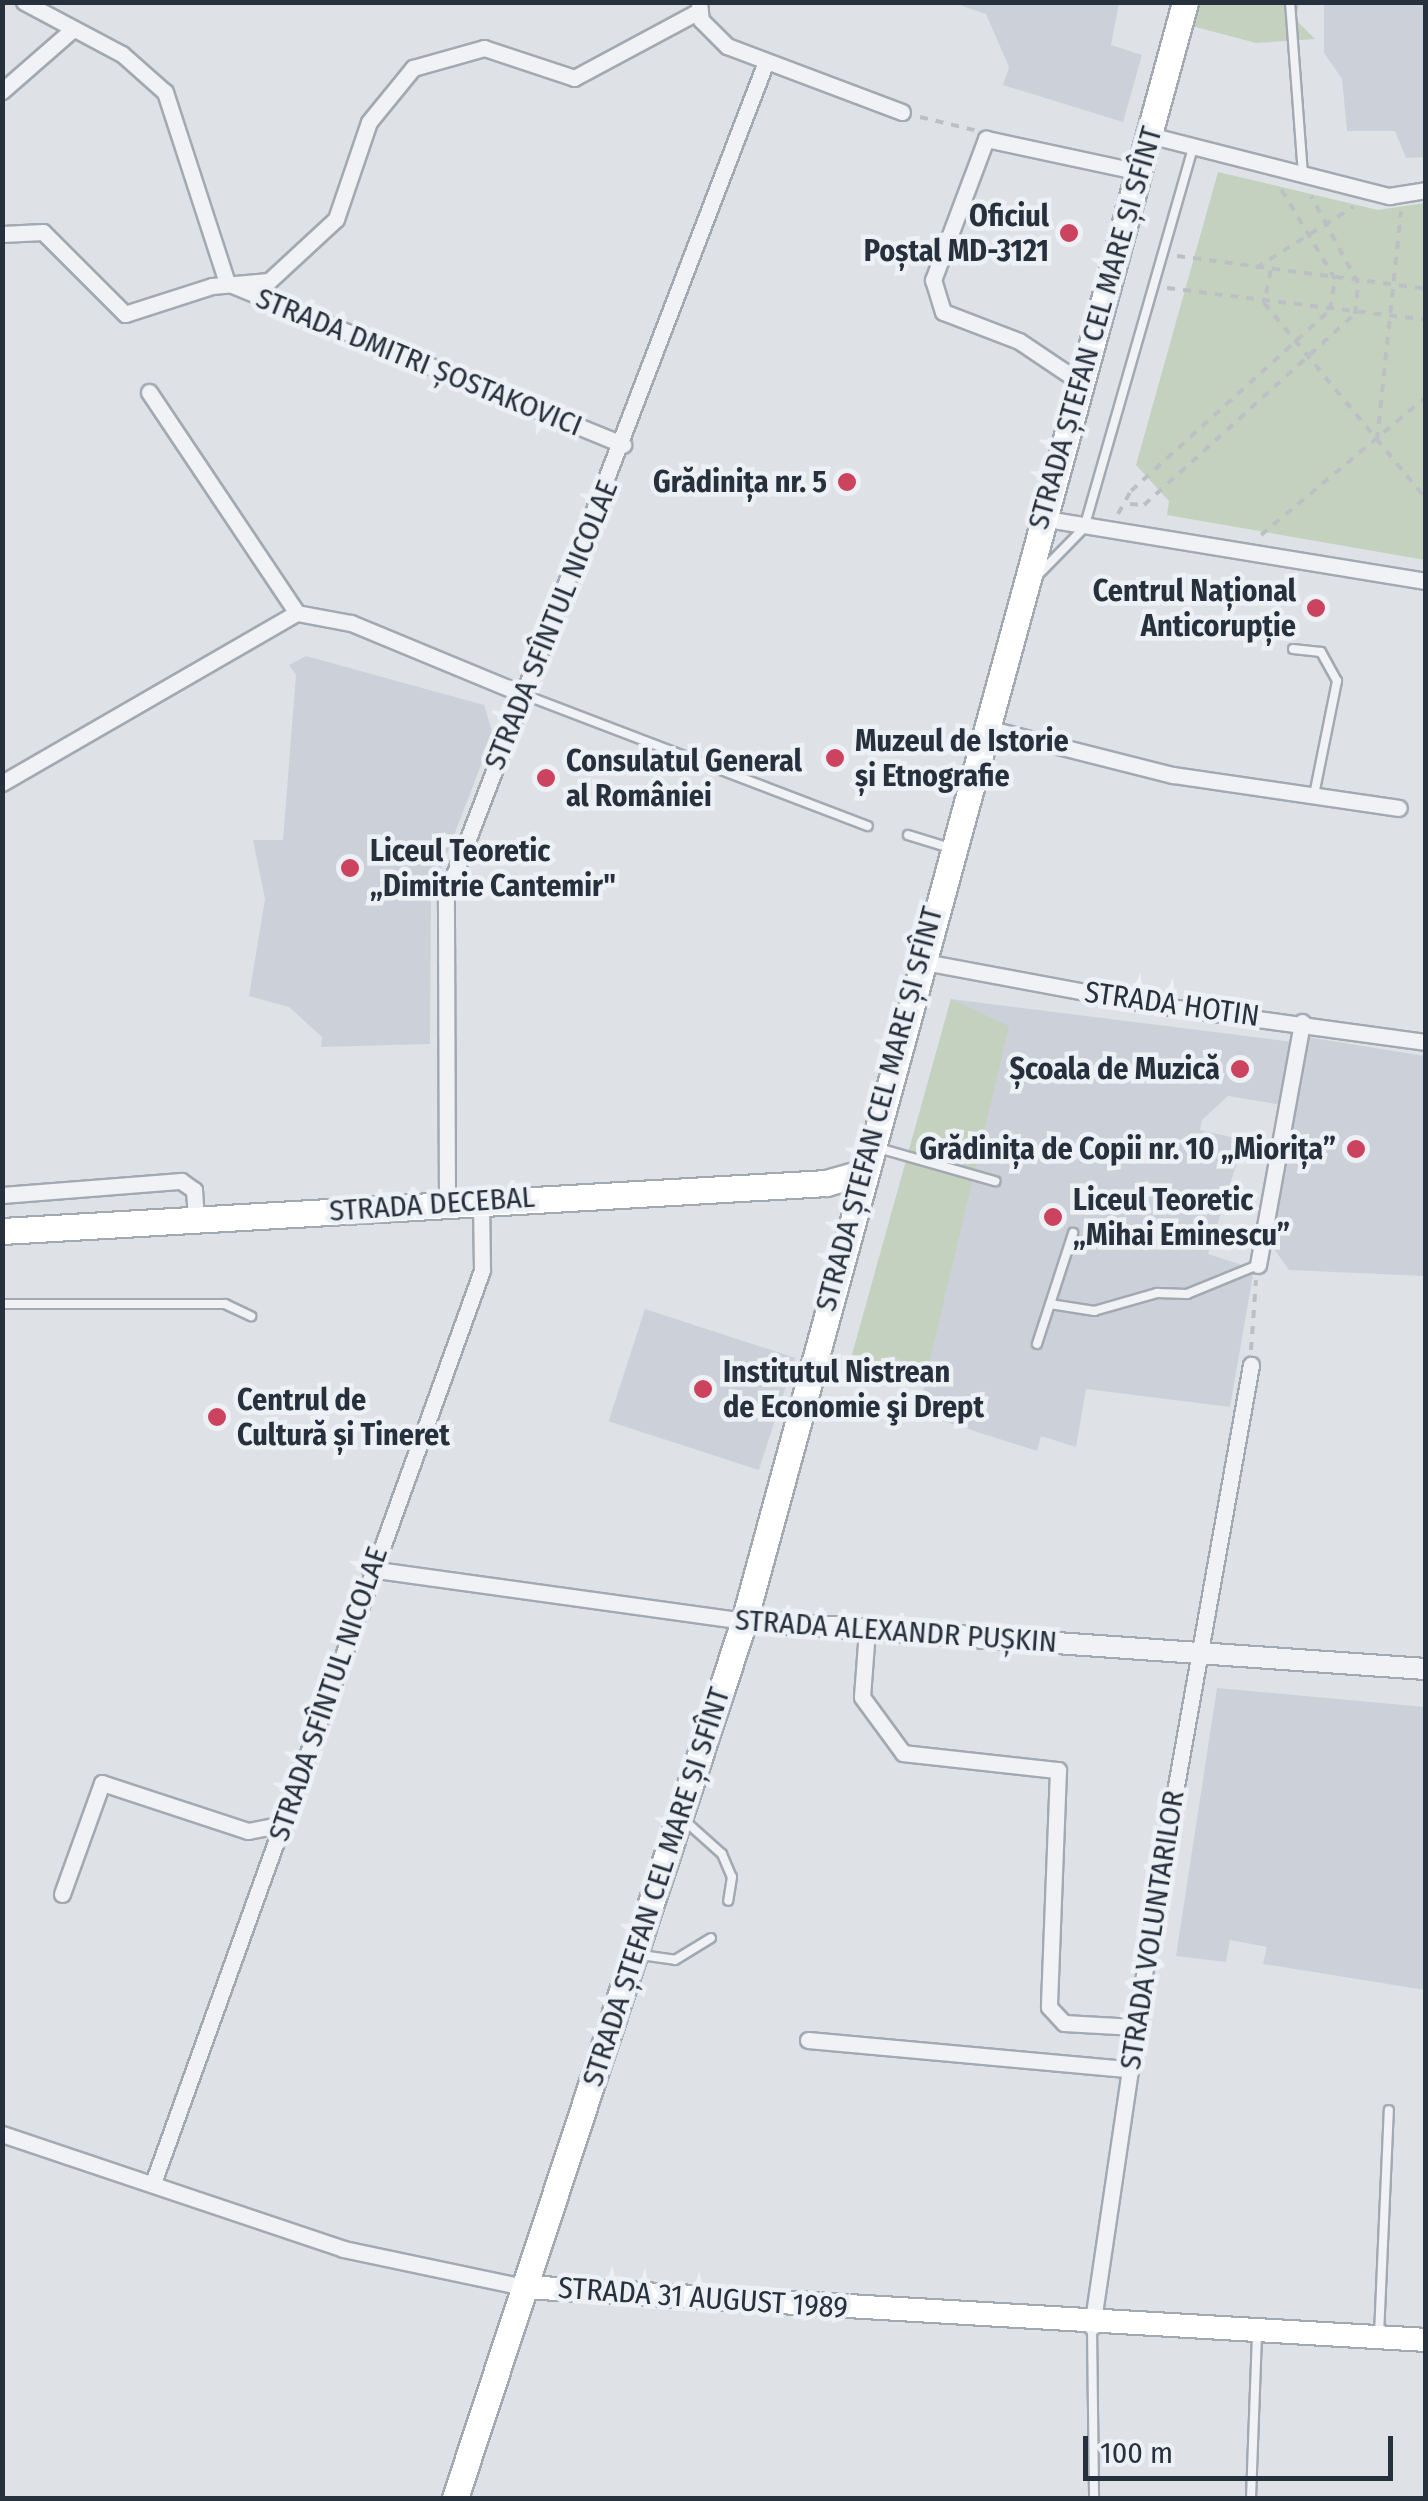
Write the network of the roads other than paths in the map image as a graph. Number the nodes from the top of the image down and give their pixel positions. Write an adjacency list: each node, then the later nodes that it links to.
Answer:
1 (24, 2): 5 (street, STRADA DMITRI ȘOSTAKOVICI)
2 (1185, 2): 9 (main road, STRADA ȘTEFAN CEL MARE ȘI SFÎNT)
3 (1290, 2): 12 (lane)
4 (699, 7): 6 (street); 15 (street)
5 (72, 30): 7 (street); 15 (street, STRADA DMITRI ȘOSTAKOVICI)
6 (765, 64): 8 (street); 18 (street, STRADA SFÎNTUL NICOLAE)
7 (2, 91)
8 (902, 112)
9 (1152, 124): 10 (street); 11 (main road, STRADA ȘTEFAN CEL MARE ȘI SFÎNT)
10 (1193, 146): 12 (street); 20 (lane)
11 (1140, 172): 16 (main road, STRADA ȘTEFAN CEL MARE ȘI SFÎNT); 16 (street)
12 (1301, 175): 13 (street)
13 (1426, 190)
14 (2, 234): 15 (street)
15 (227, 283): 18 (street, STRADA DMITRI ȘOSTAKOVICI)
16 (1080, 382): 19 (main road, STRADA ȘTEFAN CEL MARE ȘI SFÎNT)
17 (149, 392): 23 (street)
18 (623, 445): 25 (street, STRADA SFÎNTUL NICOLAE)
19 (1041, 518): 20 (street); 22 (main road, STRADA ȘTEFAN CEL MARE ȘI SFÎNT)
20 (1084, 528): 21 (street); 22 (lane)
21 (1426, 581)
22 (1018, 596): 26 (main road, STRADA ȘTEFAN CEL MARE ȘI SFÎNT)
23 (297, 614): 25 (street); 27 (street)
24 (1293, 648): 28 (lane)
25 (520, 693): 30 (lane); 41 (street, STRADA SFÎNTUL NICOLAE)
26 (983, 727): 28 (street); 32 (main road, STRADA ȘTEFAN CEL MARE ȘI SFÎNT)
27 (2, 783)
28 (1314, 794): 29 (street)
29 (1399, 808)
30 (868, 826)
31 (908, 835): 32 (lane)
32 (950, 848): 33 (main road, STRADA ȘTEFAN CEL MARE ȘI SFÎNT)
33 (920, 960): 34 (street, STRADA HOTIN); 36 (main road, STRADA ȘTEFAN CEL MARE ȘI SFÎNT)
34 (1302, 1022): 35 (street, STRADA HOTIN); 45 (street)
35 (1426, 1042)
36 (869, 1145): 37 (main road, STRADA ȘTEFAN CEL MARE ȘI SFÎNT); 38 (lane)
37 (860, 1173): 40 (main road, STRADA DECEBAL); 52 (main road, STRADA ȘTEFAN CEL MARE ȘI SFÎNT)
38 (996, 1181)
39 (2, 1195): 42 (street)
40 (482, 1201): 41 (main road, STRADA DECEBAL); 51 (street, STRADA SFÎNTUL NICOLAE)
41 (447, 1205): 42 (main road, STRADA DECEBAL)
42 (196, 1219): 43 (main road, STRADA DECEBAL)
43 (2, 1231)
44 (1073, 1233): 47 (lane)
45 (1258, 1264): 47 (lane)
46 (2, 1304): 48 (lane)
47 (1050, 1304): 49 (lane)
48 (251, 1316)
49 (1038, 1344)
50 (1251, 1365): 54 (street, STRADA VOLUNTARILOR)
51 (370, 1569): 52 (street, STRADA ALEXANDR PUȘKIN); 57 (street, STRADA SFÎNTUL NICOLAE)
52 (744, 1621): 53 (street, STRADA ALEXANDR PUȘKIN); 56 (main road, STRADA ȘTEFAN CEL MARE ȘI SFÎNT)
53 (866, 1630): 54 (street, STRADA ALEXANDR PUȘKIN); 62 (street)
54 (1199, 1653): 55 (street, STRADA ALEXANDR PUȘKIN); 62 (street, STRADA VOLUNTARILOR)
55 (1426, 1670)
56 (680, 1817): 59 (lane); 61 (main road, STRADA ȘTEFAN CEL MARE ȘI SFÎNT)
57 (284, 1824): 58 (street); 67 (street, STRADA SFÎNTUL NICOLAE)
58 (62, 1894)
59 (728, 1902)
60 (711, 1938): 61 (lane)
61 (636, 1954): 68 (main road, STRADA ȘTEFAN CEL MARE ȘI SFÎNT)
62 (1135, 2027): 64 (street, STRADA VOLUNTARILOR)
63 (808, 2040): 64 (street)
64 (1128, 2070): 69 (street, STRADA VOLUNTARILOR)
65 (1389, 2110): 71 (lane)
66 (2, 2134): 67 (street, STRADA 31 AUGUST 1989)
67 (153, 2184): 68 (street, STRADA 31 AUGUST 1989)
68 (524, 2287): 69 (main road, STRADA 31 AUGUST 1989); 73 (main road, STRADA ȘTEFAN CEL MARE ȘI SFÎNT)
69 (1093, 2322): 70 (main road, STRADA 31 AUGUST 1989); 74 (lane, STRADA VOLUNTARILOR)
70 (1257, 2328): 71 (main road, STRADA 31 AUGUST 1989); 75 (lane)
71 (1379, 2335): 72 (main road, STRADA 31 AUGUST 1989)
72 (1426, 2340)
73 (455, 2498)
74 (1094, 2498)
75 (1251, 2498)

